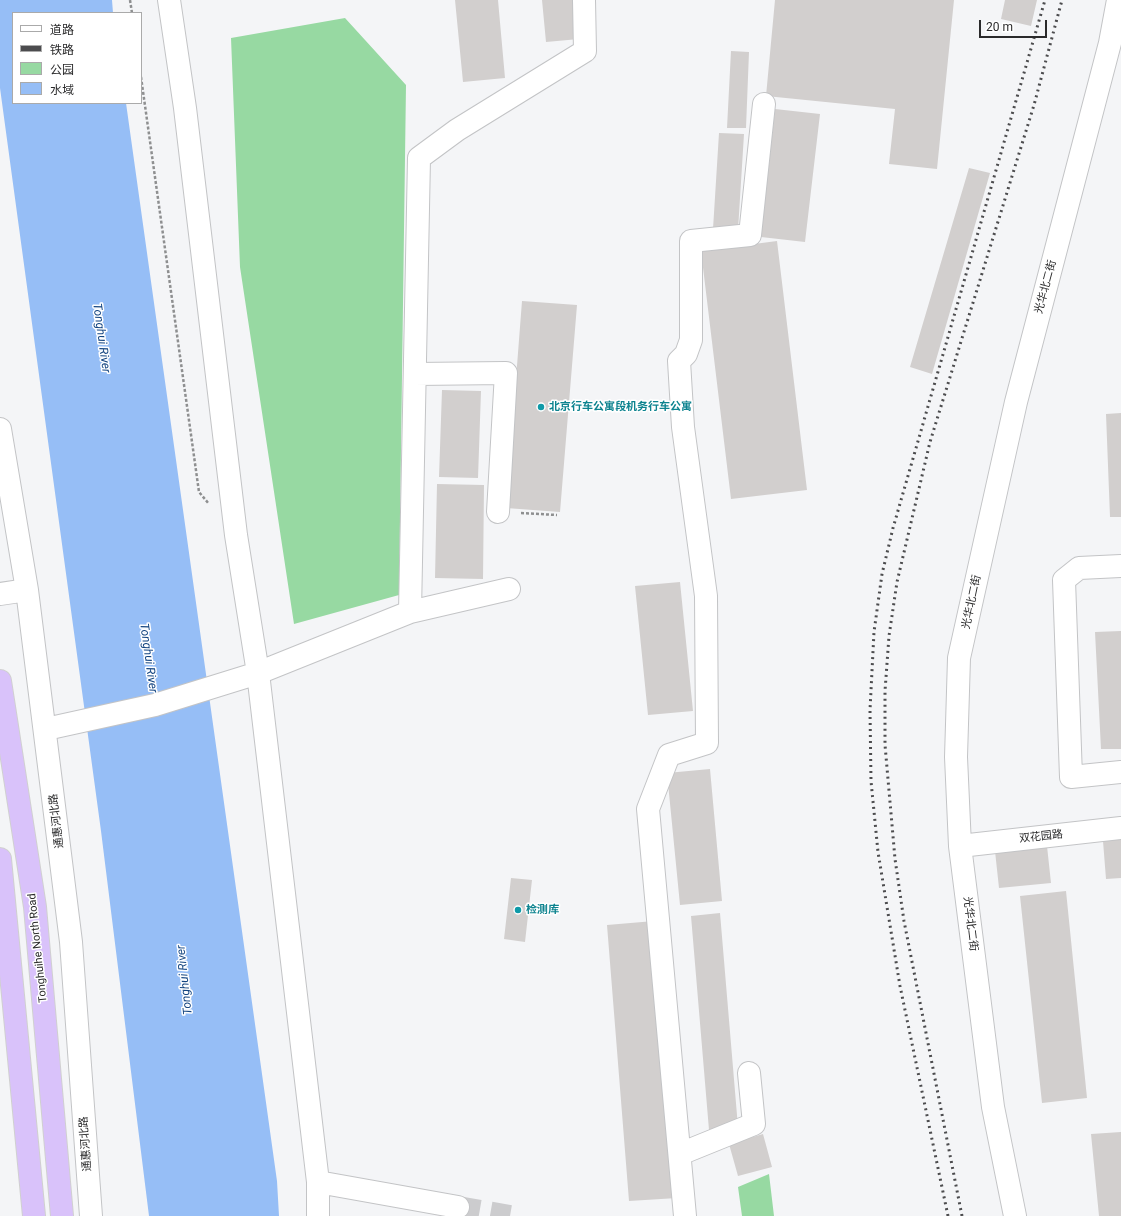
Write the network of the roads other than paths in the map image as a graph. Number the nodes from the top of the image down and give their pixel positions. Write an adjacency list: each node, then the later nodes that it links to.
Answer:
1 (169, 0): 13 (street)
2 (584, 0): 5 (street)
3 (1118, 0): 18 (street, 光华北二街)
4 (764, 104): 21 (street)
5 (415, 374): 7 (street); 12 (street)
6 (0, 428): 10 (street, 通惠河北路)
7 (498, 512)
8 (1121, 566): 16 (street)
9 (509, 589): 12 (street)
10 (28, 590): 11 (street); 15 (street, 通惠河北路)
11 (0, 594)
12 (410, 612): 13 (street)
13 (258, 673): 15 (street); 22 (street)
14 (0, 681): 25 (highway, Tonghuihe North Road)
15 (46, 729): 26 (street, 通惠河北路)
16 (1121, 772)
17 (1121, 828): 18 (street, 双花园路)
18 (960, 846): 29 (street, 光华北二街)
19 (0, 859): 24 (highway)
20 (749, 1073): 21 (street)
21 (680, 1154): 28 (street)
22 (318, 1182): 23 (street); 27 (street)
23 (458, 1207)
24 (34, 1216)
25 (62, 1216)
26 (91, 1216)
27 (318, 1216)
28 (685, 1216)
29 (1015, 1216)

